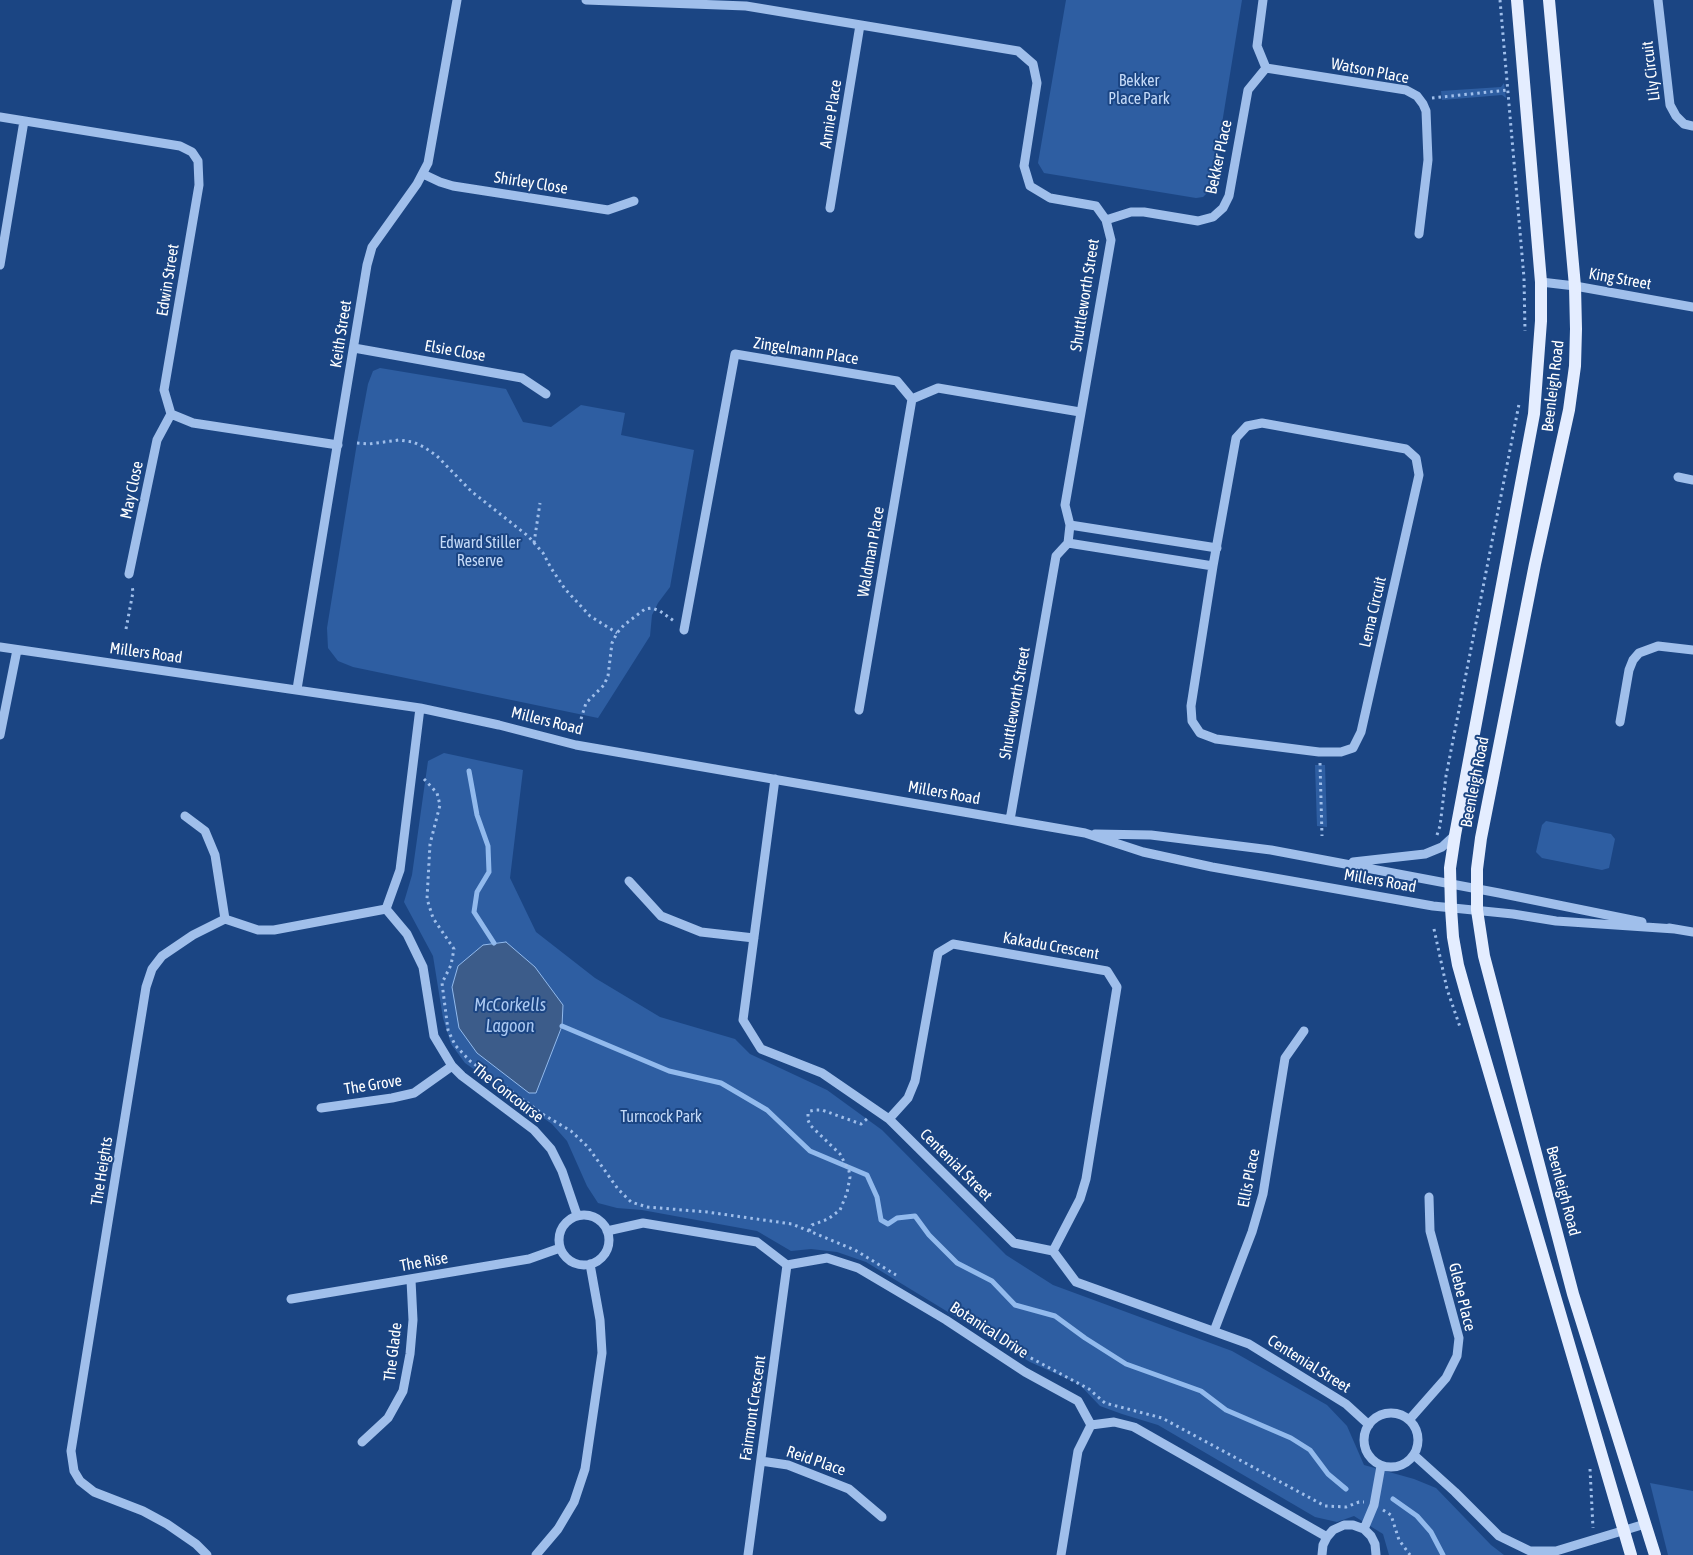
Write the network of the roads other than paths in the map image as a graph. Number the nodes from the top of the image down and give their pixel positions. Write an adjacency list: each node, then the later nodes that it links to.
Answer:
1 (457, 0): 12 (street, Keith Street)
2 (586, 0): 7 (street, Shuttleworth Street)
3 (1263, 0): 8 (street)
4 (1517, 0): 18 (main road, Beenleigh Road)
5 (1549, 0): 19 (main road, Beenleigh Road)
6 (1658, 0): 11 (street, Lily Circuit)
7 (860, 25): 14 (street, Annie Place); 15 (street, Shuttleworth Street)
8 (1266, 68): 15 (street, Bekker Place); 16 (street, Watson Place)
9 (0, 118): 10 (street, Edwin Street)
10 (24, 122): 17 (street); 25 (street, Edwin Street)
11 (1693, 126)
12 (423, 174): 13 (street, Shirley Close); 21 (street, Keith Street)
13 (634, 201)
14 (830, 208)
15 (1106, 220): 24 (street, Shuttleworth Street)
16 (1419, 234)
17 (0, 265)
18 (1541, 282): 19 (street, King Street); 47 (main road, Beenleigh Road)
19 (1575, 286): 20 (street, King Street); 51 (main road, Beenleigh Road)
20 (1693, 307)
21 (354, 348): 22 (street, Elsie Close); 26 (street, Keith Street)
22 (546, 394)
23 (912, 399): 24 (street); 34 (street, Zingelmann Place); 40 (street, Waldman Place)
24 (1080, 412): 29 (street, Shuttleworth Street)
25 (171, 414): 26 (street); 33 (street, May Close)
26 (338, 445): 38 (street, Keith Street)
27 (1678, 477): 28 (street)
28 (1693, 480)
29 (1070, 525): 30 (street, Shuttleworth Street); 31 (street)
30 (1068, 543): 32 (street); 45 (street, Shuttleworth Street)
31 (1217, 548): 32 (street, Lema Circuit); 32 (street, Lema Circuit)
32 (1213, 566)
33 (130, 574)
34 (684, 630)
35 (0, 647): 36 (street, Millers Road)
36 (17, 650): 38 (street, Millers Road); 42 (street)
37 (1693, 650): 41 (street)
38 (297, 689): 39 (street, Millers Road)
39 (420, 708): 43 (street, Millers Road); 53 (street)
40 (859, 710)
41 (1620, 722)
42 (0, 734)
43 (775, 779): 45 (street, Millers Road); 58 (street, Centenial Street)
44 (185, 816): 55 (street)
45 (1010, 820): 46 (street, Millers Road)
46 (1085, 833): 48 (street, Millers Road); 52 (street, Millers Road)
47 (1454, 835): 48 (street); 50 (main road, Beenleigh Road)
48 (1342, 864): 50 (street, Millers Road)
49 (628, 880): 58 (street)
50 (1449, 884): 51 (street, Millers Road); 52 (main road, Beenleigh Road)
51 (1477, 889): 54 (main road, Beenleigh Road); 56 (street, Millers Road)
52 (1451, 908): 54 (street, Millers Road); 83 (main road, Beenleigh Road)
53 (386, 909): 55 (street); 60 (street, The Concourse)
54 (1477, 910): 56 (street, Millers Road); 81 (main road, Beenleigh Road)
55 (225, 919): 85 (street, The Heights)
56 (1675, 929): 57 (street, Millers Road)
57 (1693, 932)
58 (754, 938): 62 (street, Centenial Street)
59 (1304, 1031): 72 (street, Ellis Place)
60 (452, 1066): 61 (street, The Grove); 64 (street, The Concourse)
61 (321, 1108)
62 (889, 1119): 67 (street, Centenial Street); 67 (street, Kakadu Crescent)
63 (1429, 1197): 73 (street, Glebe Place)
64 (577, 1215): 65 (street); 66 (street)
65 (607, 1231): 68 (street); 69 (street)
66 (560, 1248): 68 (street); 70 (street, The Rise)
67 (1053, 1251): 72 (street, Centenial Street)
68 (590, 1264): 86 (street)
69 (788, 1265): 74 (street, Botanical Drive); 78 (street, Fairmont Crescent)
70 (411, 1280): 71 (street, The Rise); 76 (street, The Glade)
71 (291, 1299)
72 (1214, 1331): 75 (street, Centenial Street)
73 (1409, 1420): 75 (street); 77 (street)
74 (1090, 1425): 84 (street); 88 (street)
75 (1369, 1425): 79 (street)
76 (362, 1442)
77 (1414, 1455): 79 (street); 83 (street)
78 (761, 1461): 80 (street, Reid Place); 87 (street, Fairmont Crescent)
79 (1381, 1466): 82 (street)
80 (882, 1517)
81 (1645, 1524): 83 (street); 92 (main road, Beenleigh Road)
82 (1364, 1529): 84 (street); 90 (street)
83 (1623, 1531): 91 (main road, Beenleigh Road)
84 (1327, 1537): 89 (street)
85 (207, 1555)
86 (536, 1555)
87 (748, 1555)
88 (1061, 1555)
89 (1322, 1555)
90 (1376, 1555)
91 (1630, 1555)
92 (1655, 1555)

